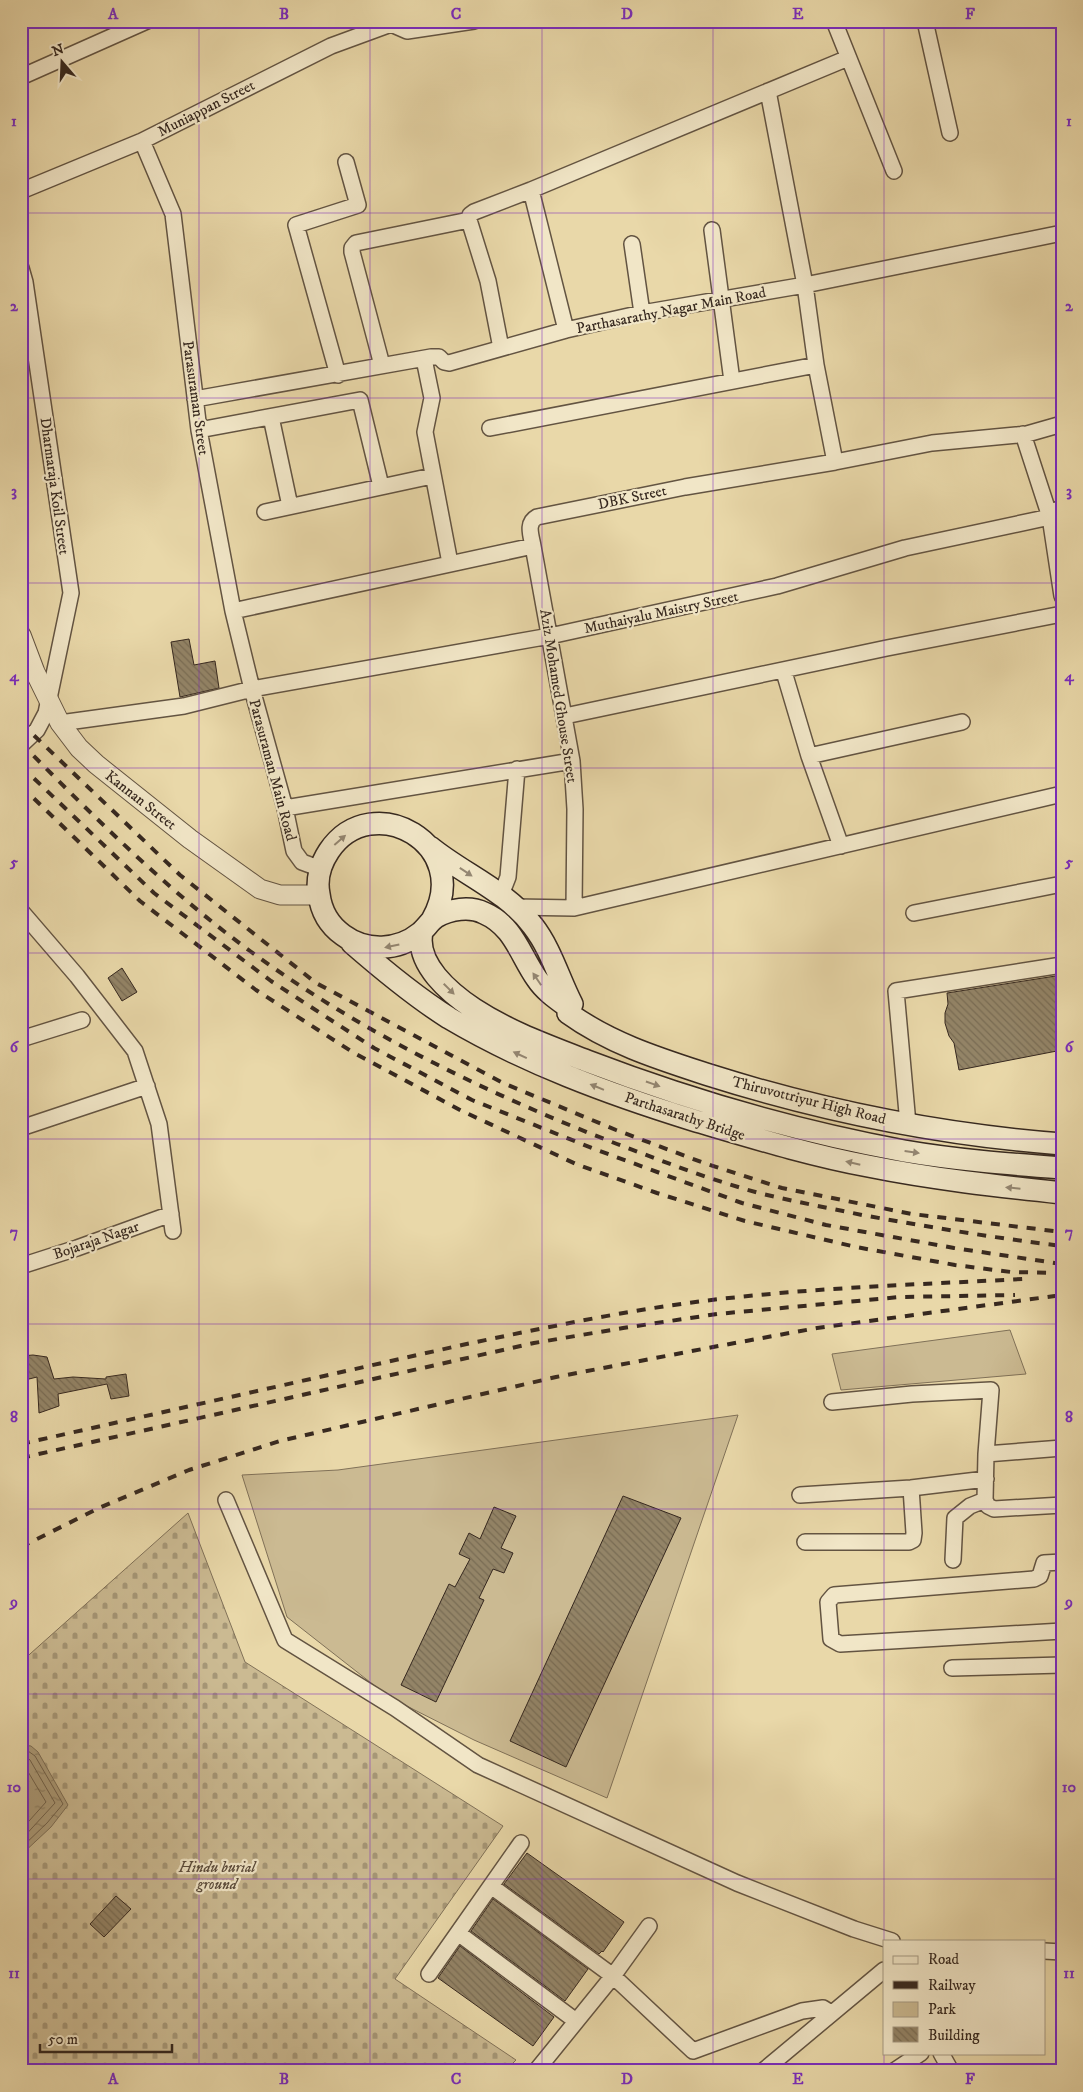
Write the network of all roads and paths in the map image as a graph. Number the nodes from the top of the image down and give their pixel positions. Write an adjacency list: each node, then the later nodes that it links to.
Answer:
1 (147, 21): 7 (street)
2 (474, 21): 5 (street)
3 (834, 21): 6 (street)
4 (925, 21): 9 (street)
5 (390, 23): 10 (street, Muniappan Street)
6 (848, 58): 8 (street); 12 (street)
7 (21, 76)
8 (768, 91): 13 (street); 20 (street)
9 (950, 133)
10 (142, 141): 14 (street, Muniappan Street); 30 (street, Parasuraman Street)
11 (346, 162): 28 (street)
12 (894, 171)
13 (531, 190): 15 (street); 23 (street)
14 (21, 191)
15 (469, 220): 24 (street); 26 (street)
16 (712, 230): 21 (street)
17 (1062, 233): 20 (street, Parthasarathy Nagar Main Road)
18 (632, 244): 22 (street)
19 (21, 268): 52 (street, Dharmaraja Koil Street)
20 (805, 285): 21 (street, Parthasarathy Nagar Main Road); 27 (street)
21 (722, 299): 22 (street, Parthasarathy Nagar Main Road); 29 (street)
22 (642, 313): 23 (street, Parthasarathy Nagar Main Road)
23 (566, 330): 24 (street, Parthasarathy Nagar Main Road)
24 (502, 348): 25 (street, Parthasarathy Nagar Main Road)
25 (424, 359): 26 (street, Parthasarathy Nagar Main Road); 37 (street)
26 (382, 365): 28 (street, Parthasarathy Nagar Main Road)
27 (816, 365): 29 (street); 36 (street)
28 (338, 375): 30 (street, Parthasarathy Nagar Main Road)
29 (732, 381): 33 (street)
30 (195, 399): 34 (street, Parasuraman Street)
31 (271, 417): 34 (street); 38 (street); 39 (street)
32 (1062, 424): 35 (street, DBK Street)
33 (490, 428)
34 (199, 430): 45 (street, Parasuraman Street)
35 (1023, 434): 36 (street, DBK Street); 41 (street)
36 (835, 462): 42 (street, DBK Street)
37 (432, 476): 38 (street); 43 (street)
38 (381, 486): 39 (street)
39 (290, 506): 40 (street)
40 (265, 512)
41 (1056, 513): 44 (street); 48 (street, Muthaiyalu Maistry Street)
42 (533, 546): 43 (street); 48 (street, Aziz Mohamed Ghouse Street)
43 (450, 563): 45 (street)
44 (1062, 596)
45 (233, 611): 49 (street, Parasuraman Street)
46 (1062, 614): 50 (street)
47 (21, 635): 52 (street, Kannan Street)
48 (550, 636): 51 (street, Muthaiyalu Maistry Street); 53 (street, Aziz Mohamed Ghouse Street)
49 (244, 657): 51 (street, Parasuraman Main Road)
50 (784, 672): 53 (street); 57 (street)
51 (252, 689): 55 (street, Muthaiyalu Maistry Street); 61 (street, Parasuraman Main Road)
52 (49, 702): 55 (street, Kannan Street); 56 (street, Dharmaraja Koil Street)
53 (565, 716): 58 (street, Aziz Mohamed Ghouse Street)
54 (962, 722): 57 (street)
55 (60, 723): 66 (street, Kannan Street)
56 (21, 746)
57 (808, 756): 63 (street)
58 (572, 762): 59 (street); 68 (street, Aziz Mohamed Ghouse Street)
59 (517, 769): 61 (street); 67 (street)
60 (1062, 794): 63 (street)
61 (285, 808): 64 (street, Parasuraman Main Road)
62 (426, 844): 64 (main road, one-way to 62); 67 (main road, one-way to 67); 71 (main road)
63 (840, 846): 68 (street)
64 (321, 869): 66 (main road)
65 (1062, 884): 70 (street)
66 (319, 895): 72 (main road)
67 (508, 901): 68 (street); 74 (main road)
68 (574, 908)
69 (21, 911): 78 (street)
70 (914, 913)
71 (427, 926): 72 (main road, one-way to 72); 74 (main road, Thiruvottriyur High Road, one-way to 71); 77 (main road, Parthasarathy Bridge, one-way to 77)
72 (347, 938): 77 (main road, Parthasarathy Bridge, one-way to 72)
73 (1062, 966): 79 (street)
74 (568, 1013): 79 (main road, Thiruvottriyur High Road)
75 (82, 1020): 76 (street)
76 (21, 1039)
77 (570, 1065): 82 (main road, Parthasarathy Bridge, one-way to 82); 83 (main road, Parthasarathy Bridge, one-way to 77)
78 (146, 1086): 80 (street); 84 (street)
79 (908, 1124): 81 (main road, Thiruvottriyur High Road)
80 (21, 1128)
81 (1062, 1144)
82 (1062, 1168)
83 (1062, 1193)
84 (171, 1214): 85 (street); 86 (street, Bojaraja Nagar)
85 (173, 1231)
86 (21, 1266)
87 (832, 1402): 89 (street)
88 (1062, 1448): 89 (street)
89 (986, 1454): 90 (street)
90 (986, 1479): 91 (street); 94 (street)
91 (911, 1488): 92 (street); 96 (street)
92 (800, 1496)
93 (226, 1500): 106 (street)
94 (988, 1504): 95 (street); 97 (street)
95 (1062, 1505)
96 (805, 1542)
97 (954, 1560)
98 (1062, 1562): 99 (street)
99 (1062, 1631)
100 (1062, 1665): 101 (street)
101 (952, 1668)
102 (521, 1843): 103 (street)
103 (491, 1886): 105 (street); 111 (street)
104 (649, 1926): 111 (street)
105 (458, 1933): 110 (street); 113 (street)
106 (889, 1940)
107 (1046, 1951): 108 (street)
108 (1062, 1952)
109 (883, 1971): 112 (street)
110 (429, 1974)
111 (612, 1976): 112 (street); 113 (street)
112 (831, 2014): 117 (street)
113 (576, 2022): 116 (street)
114 (920, 2054): 118 (street)
115 (942, 2054): 119 (street)
116 (536, 2071)
117 (763, 2071)
118 (894, 2071)
119 (951, 2071)

